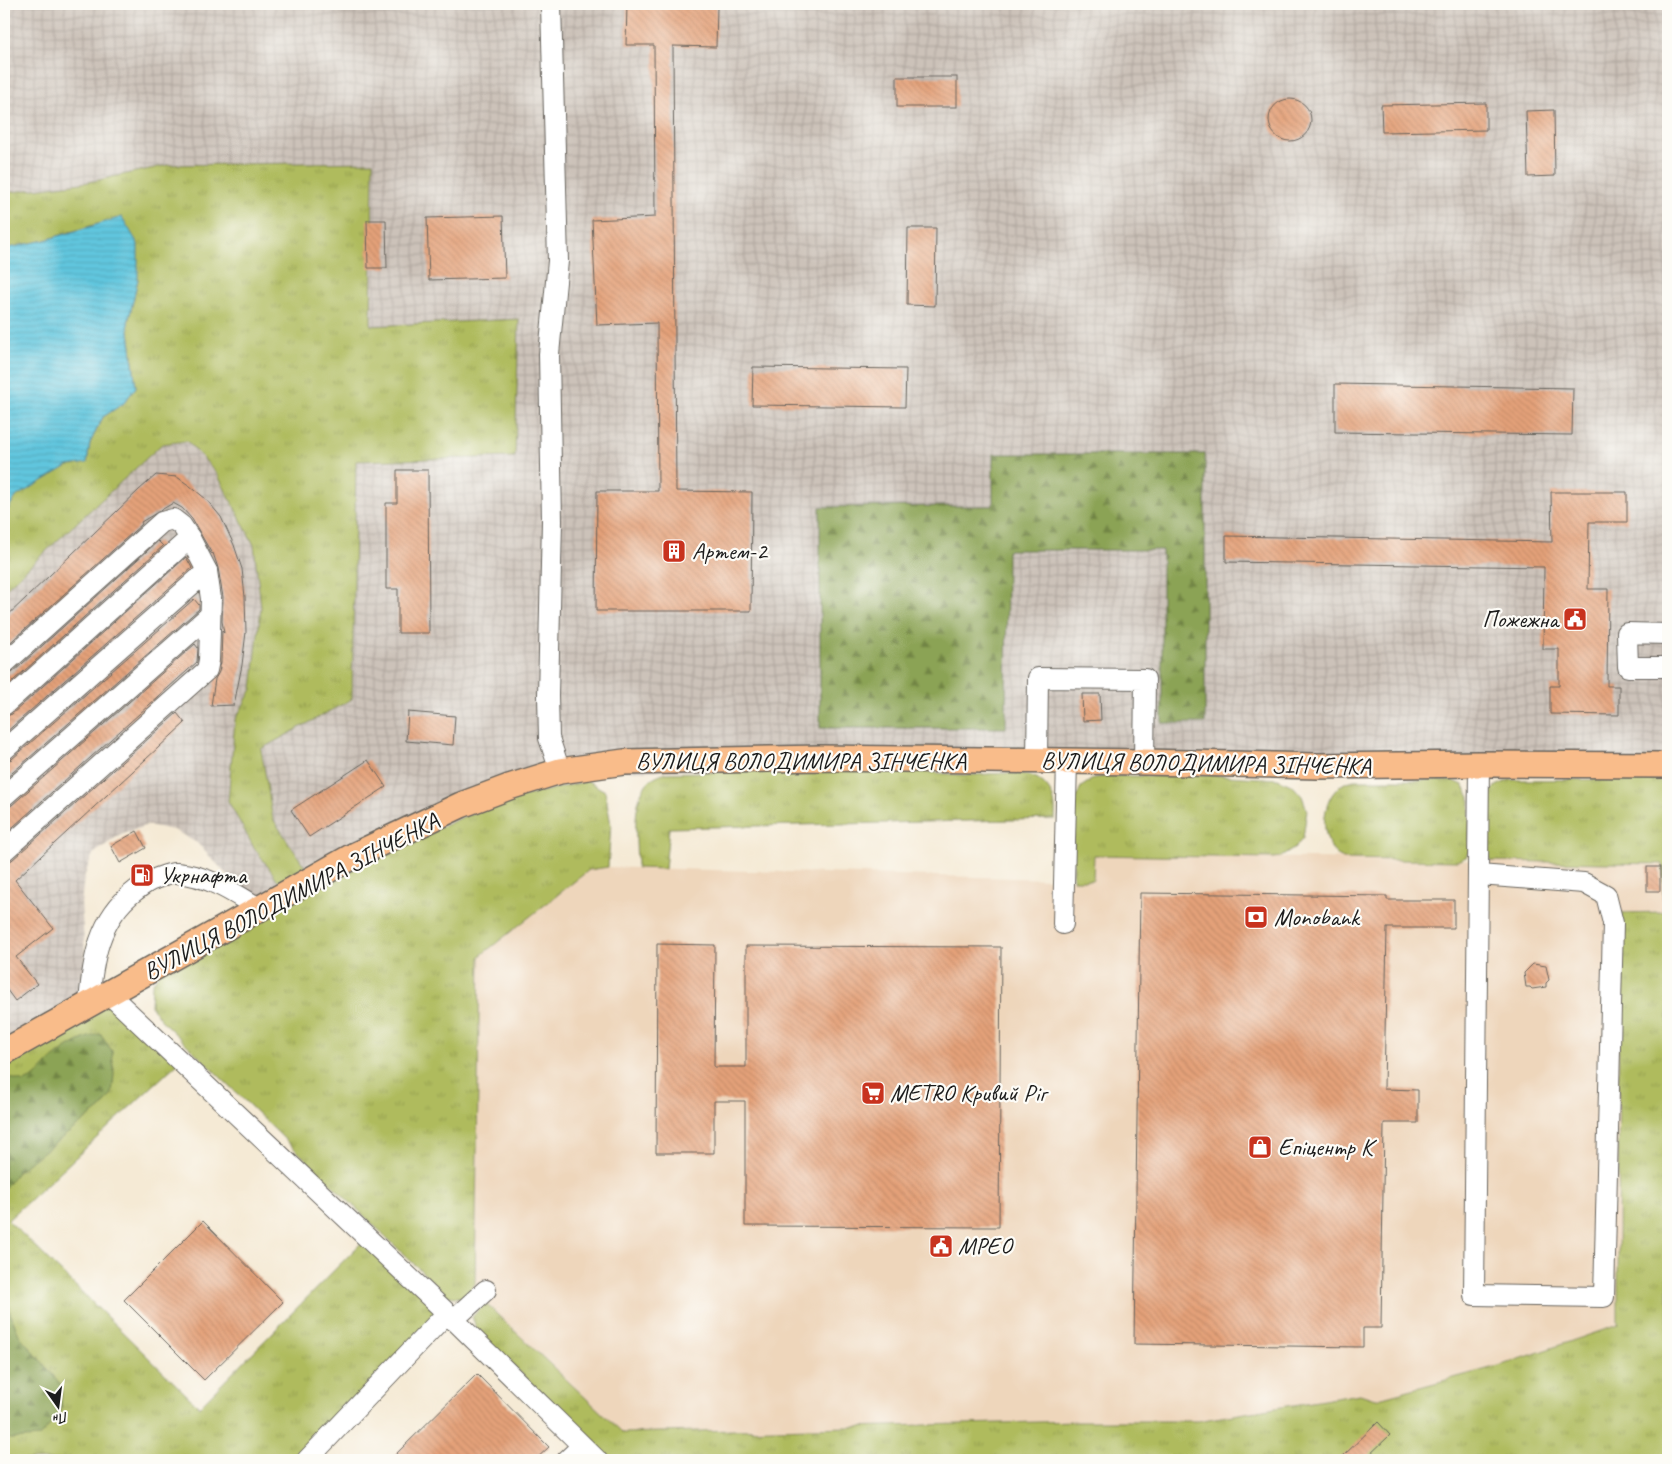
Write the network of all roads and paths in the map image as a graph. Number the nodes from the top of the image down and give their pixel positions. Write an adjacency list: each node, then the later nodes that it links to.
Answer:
1 (551, 4): 15 (lane)
2 (190, 538): 3 (lane); 6 (lane); 8 (lane)
3 (207, 571): 4 (lane); 9 (lane)
4 (209, 616): 16 (lane); 17 (lane)
5 (1668, 634): 7 (lane)
6 (4, 664)
7 (1668, 667)
8 (4, 705)
9 (4, 750)
10 (1037, 760): 11 (main road, ВУЛИЦЯ ВОЛОДИМИРА ЗІНЧЕНКА); 12 (lane); 15 (main road, ВУЛИЦЯ ВОЛОДИМИРА ЗІНЧЕНКА)
11 (1067, 761): 12 (main road, ВУЛИЦЯ ВОЛОДИМИРА ЗІНЧЕНКА); 20 (lane)
12 (1144, 762): 13 (main road, ВУЛИЦЯ ВОЛОДИМИРА ЗІНЧЕНКА)
13 (1478, 764): 14 (main road, ВУЛИЦЯ ВОЛОДИМИРА ЗІНЧЕНКА); 18 (lane)
14 (1668, 765)
15 (560, 771): 19 (main road, ВУЛИЦЯ ВОЛОДИМИРА ЗІНЧЕНКА)
16 (4, 796)
17 (4, 852)
18 (1478, 875): 18 (lane)
19 (260, 909): 21 (main road, ВУЛИЦЯ ВОЛОДИМИРА ЗІНЧЕНКА); 21 (lane)
20 (1063, 924)
21 (99, 999): 22 (main road, ВУЛИЦЯ ВОЛОДИМИРА ЗІНЧЕНКА); 24 (lane)
22 (4, 1052)
23 (486, 1290): 24 (lane)
24 (450, 1316): 25 (lane); 26 (lane)
25 (582, 1446): 27 (lane); 28 (lane)
26 (308, 1460)
27 (567, 1460)
28 (596, 1460)

